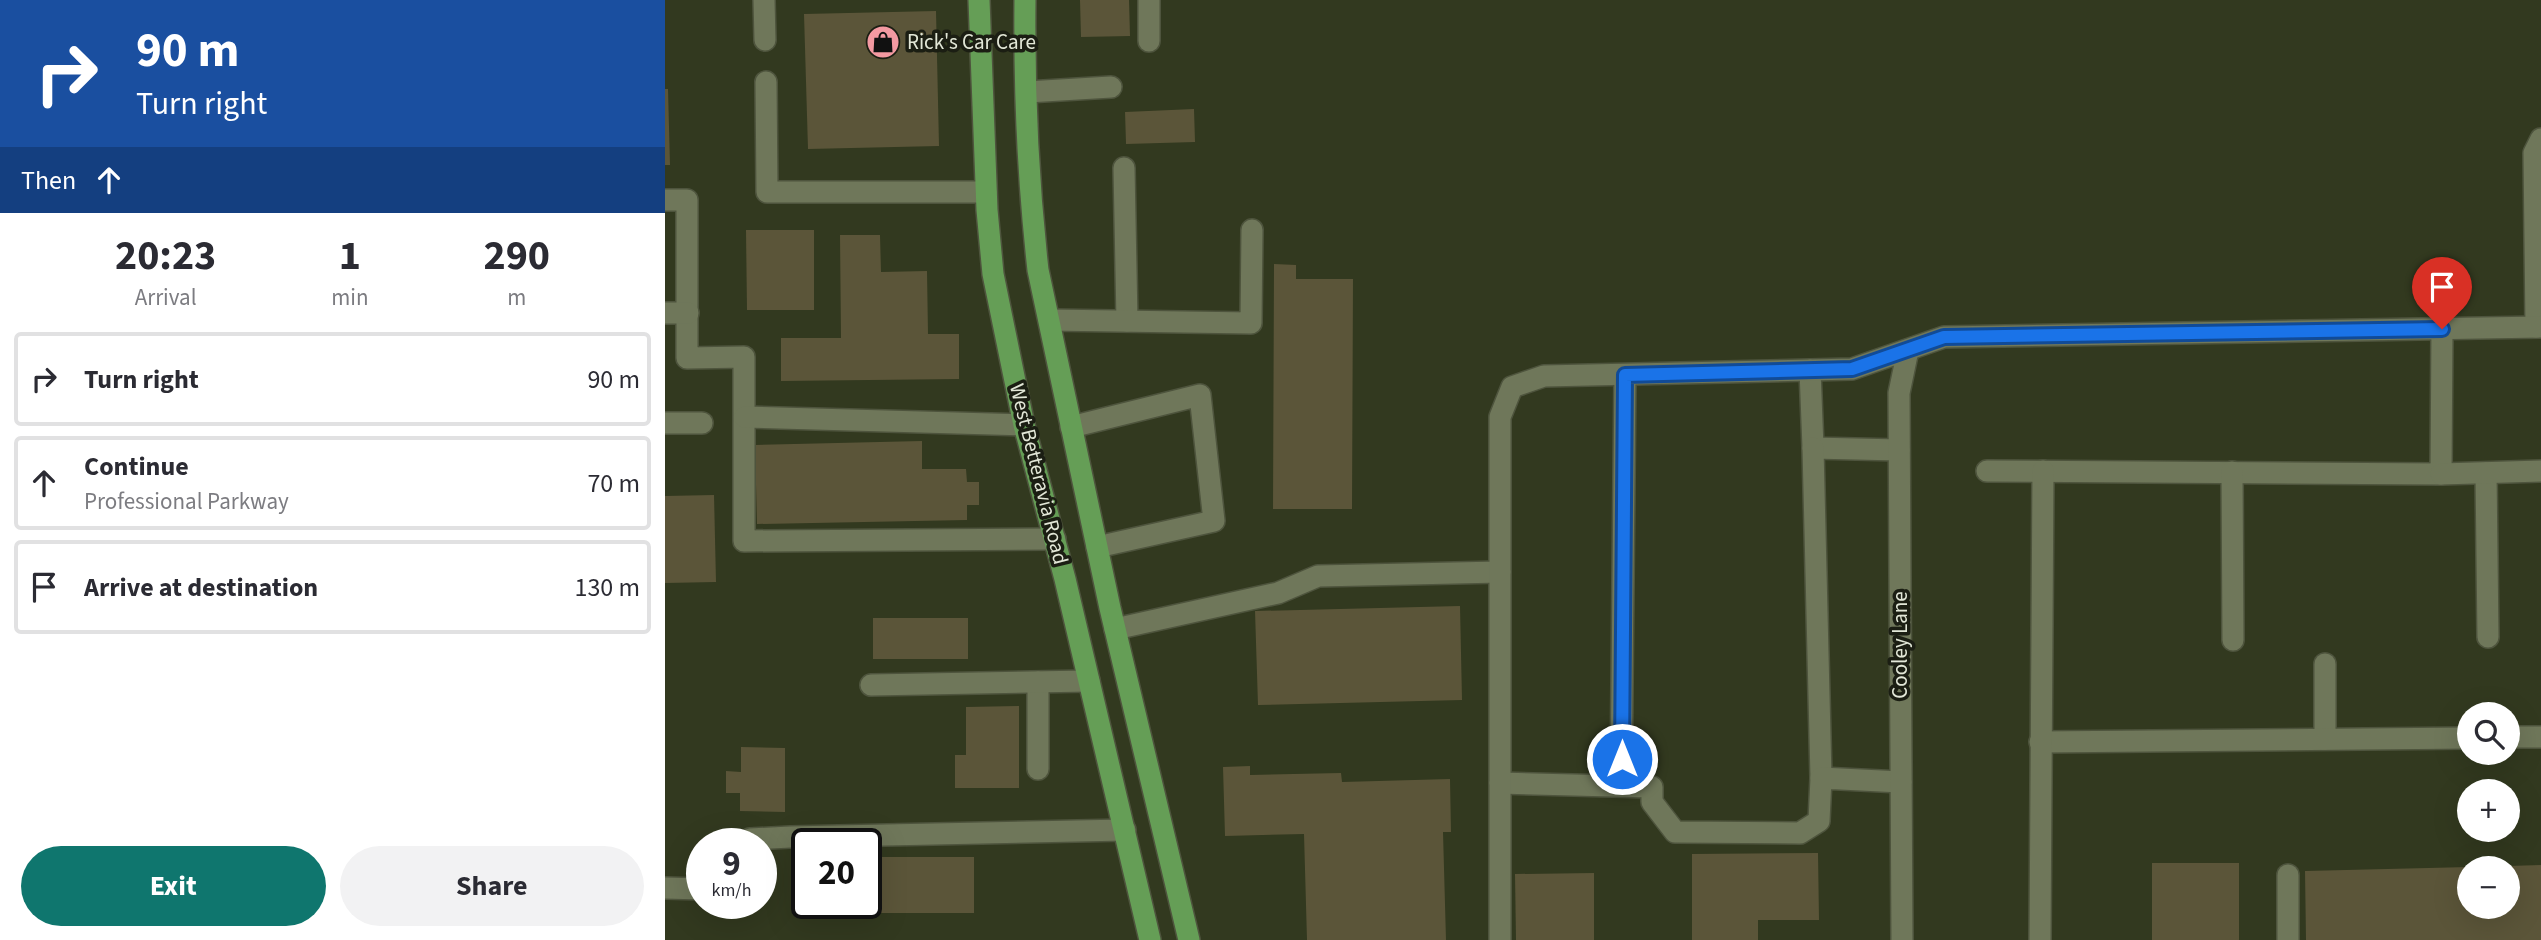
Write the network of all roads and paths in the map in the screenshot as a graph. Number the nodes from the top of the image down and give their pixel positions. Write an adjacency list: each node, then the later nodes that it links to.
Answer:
1 (764, 0): 5 (street)
2 (979, 0): 12 (main road, West Betteravia Road)
3 (1025, 0): 9 (main road, West Betteravia Road)
4 (1149, 0): 6 (street)
5 (765, 40)
6 (1149, 41)
7 (766, 82): 12 (street)
8 (1111, 87): 9 (street)
9 (1027, 92): 17 (main road, West Betteravia Road)
10 (2541, 138): 19 (street)
11 (1124, 168): 18 (street)
12 (986, 192): 27 (main road, West Betteravia Road)
13 (665, 200): 16 (street)
14 (1252, 230): 18 (street)
15 (665, 313): 16 (street)
16 (688, 313): 24 (street)
17 (1049, 320): 18 (street); 28 (main road, West Betteravia Road)
18 (1127, 321)
19 (2539, 327): 20 (street)
20 (2442, 329): 21 (street); 36 (street)
21 (1908, 351): 22 (street); 30 (street, Cooley Lane)
22 (1810, 370): 23 (street); 29 (street)
23 (1625, 375): 39 (street); 56 (street)
24 (744, 417): 27 (street); 37 (street)
25 (665, 423): 26 (street)
26 (702, 423)
27 (1024, 425): 37 (main road, West Betteravia Road)
28 (1071, 427): 38 (main road, West Betteravia Road); 38 (street)
29 (1813, 449): 30 (street); 53 (street)
30 (1899, 450): 54 (street, Cooley Lane)
31 (1987, 471): 32 (street)
32 (2043, 471): 34 (street); 51 (street)
33 (2541, 471): 35 (street)
34 (2232, 472): 36 (street); 42 (street)
35 (2486, 473): 36 (street); 41 (street)
36 (2441, 474)
37 (1055, 539): 45 (main road, West Betteravia Road)
38 (1097, 547): 40 (main road, West Betteravia Road)
39 (1500, 572): 40 (street); 55 (street)
40 (1115, 629): 63 (main road, West Betteravia Road)
41 (2488, 637)
42 (2233, 640)
43 (2325, 664): 50 (street)
44 (1038, 681): 45 (street); 46 (street); 52 (street)
45 (1089, 681): 57 (main road, West Betteravia Road)
46 (871, 685)
47 (2520, 737): 48 (street)
48 (2541, 737)
49 (2457, 738): 50 (street)
50 (2325, 739): 51 (street)
51 (2040, 742): 66 (street)
52 (1038, 769)
53 (1821, 778): 54 (street); 56 (street)
54 (1901, 782): 65 (street, Cooley Lane)
55 (1500, 783): 56 (street); 64 (street)
56 (1621, 786)
57 (1125, 830): 58 (street); 62 (main road, West Betteravia Road)
58 (777, 838)
59 (2288, 875): 67 (street)
60 (665, 888): 61 (street)
61 (686, 889)
62 (1150, 940)
63 (1189, 940)
64 (1500, 940)
65 (1902, 940)
66 (2040, 940)
67 (2288, 940)

